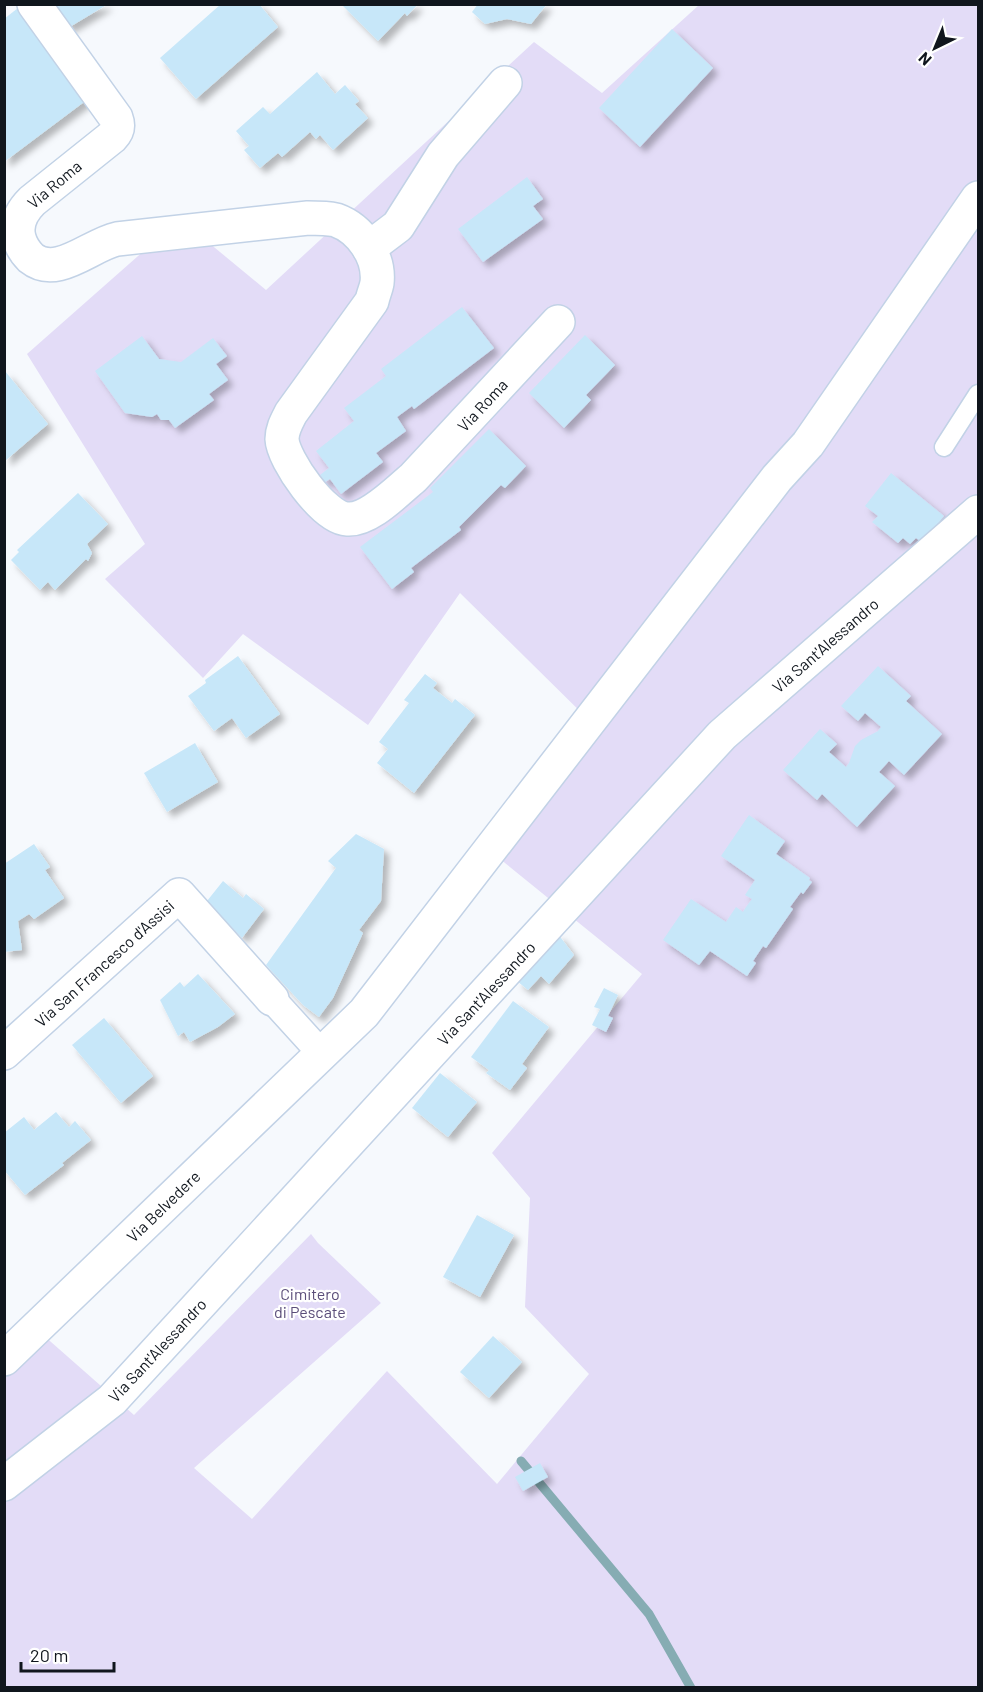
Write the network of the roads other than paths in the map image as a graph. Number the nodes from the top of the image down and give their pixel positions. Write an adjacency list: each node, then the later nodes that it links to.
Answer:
1 (34, 4): 4 (street, Via Roma)
2 (505, 83): 4 (street)
3 (978, 198): 11 (street, Via Belvedere)
4 (369, 248): 5 (street, Via Roma)
5 (558, 322)
6 (978, 394): 7 (lane)
7 (944, 447)
8 (978, 512): 13 (street, Via Sant'Alessandro)
9 (272, 999): 10 (street, Via San Francesco d'Assisi); 11 (street, Via San Francesco d'Assisi)
10 (4, 1053)
11 (321, 1053): 12 (street, Via Belvedere)
12 (4, 1359)
13 (4, 1484)

